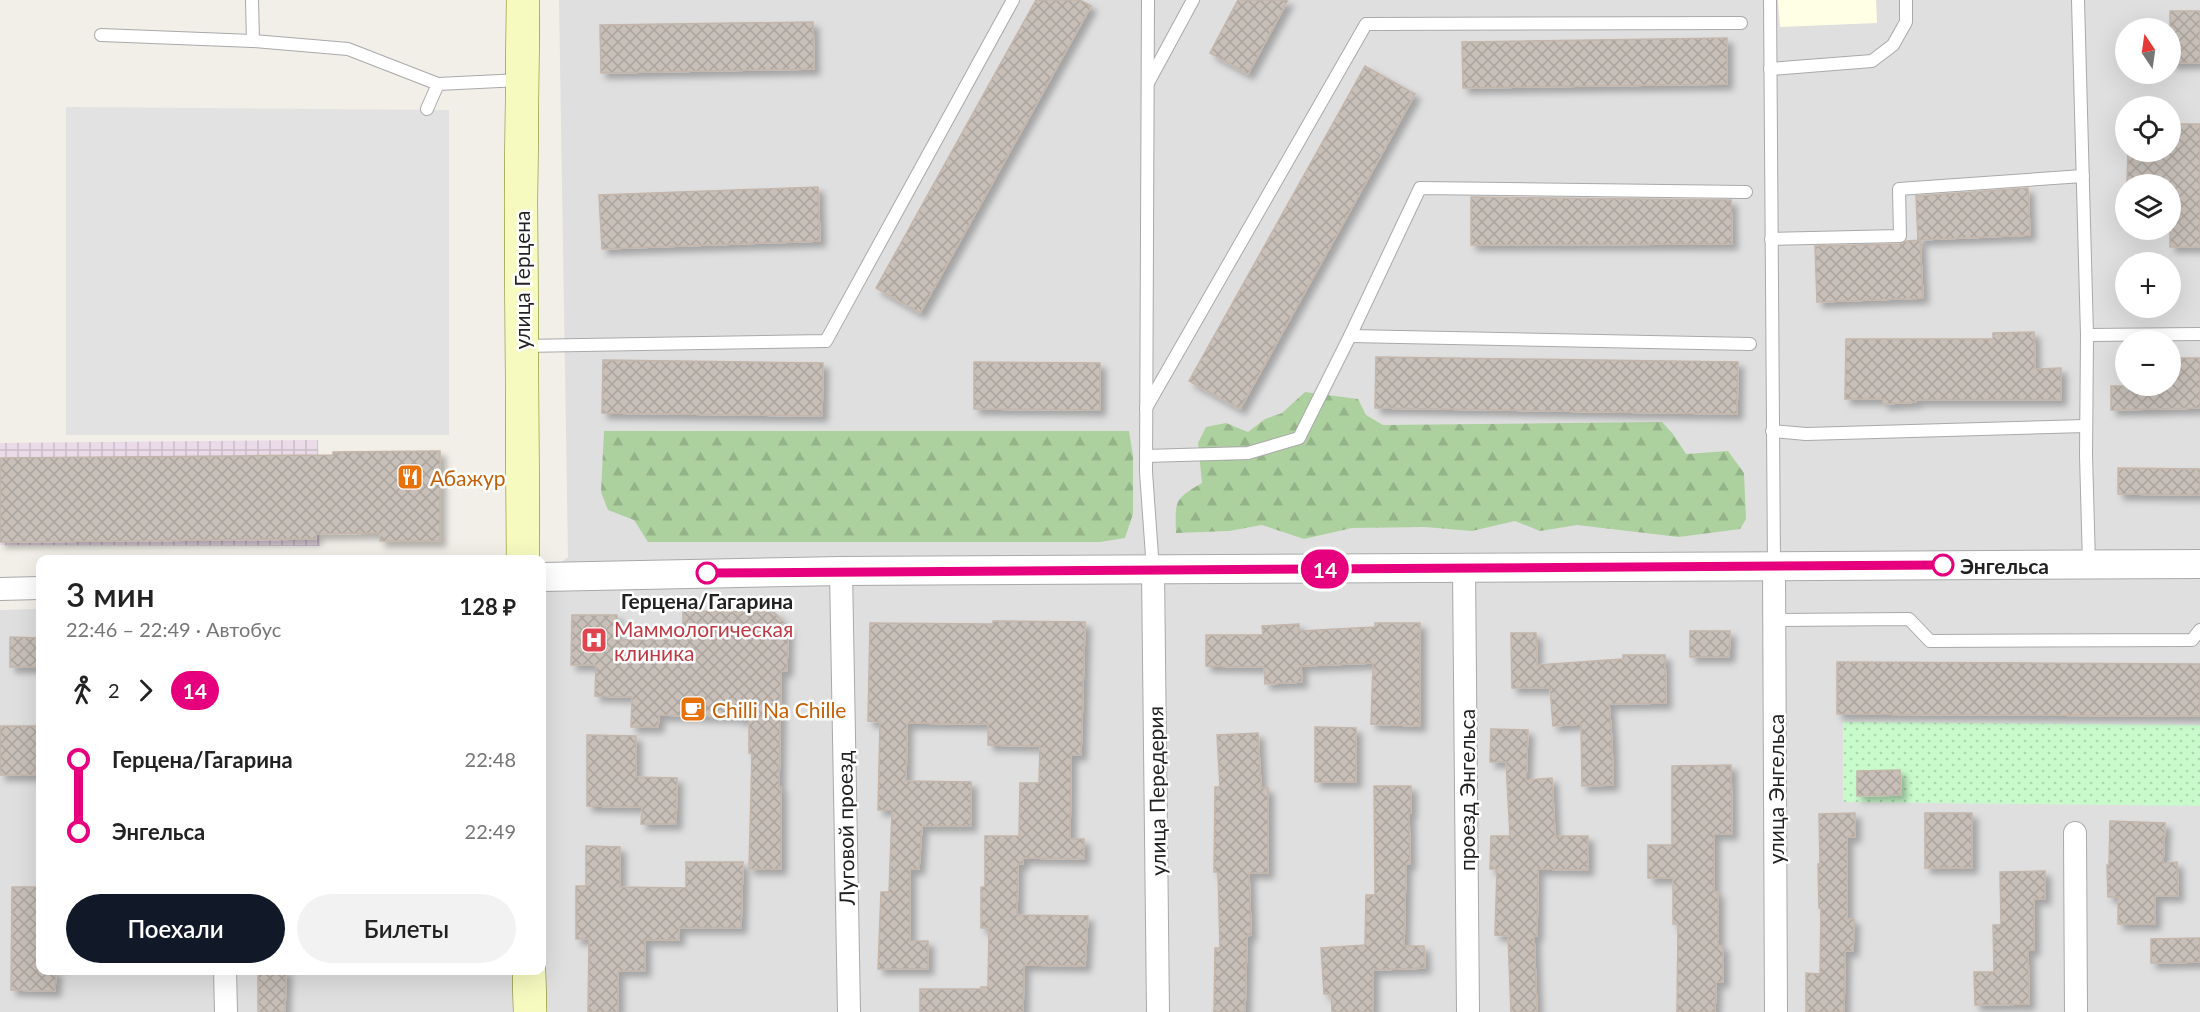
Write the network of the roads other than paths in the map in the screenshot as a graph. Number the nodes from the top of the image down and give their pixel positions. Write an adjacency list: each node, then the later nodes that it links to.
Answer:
1 (252, 0): 11 (lane)
2 (523, 0): 13 (main road, улица Герцена)
3 (1013, 0): 24 (lane)
4 (1148, 0): 15 (lane)
5 (1193, 0): 15 (lane)
6 (1770, 0): 12 (lane)
7 (1906, 0): 12 (lane)
8 (2078, 0): 17 (lane)
9 (1741, 23): 25 (lane)
10 (101, 35): 11 (lane)
11 (253, 41): 14 (lane)
12 (1770, 69): 19 (lane)
13 (523, 80): 14 (lane); 24 (main road, улица Герцена)
14 (438, 84): 16 (lane)
15 (1148, 84): 25 (lane)
16 (427, 109)
17 (2083, 176): 19 (lane); 21 (lane)
18 (1746, 192): 22 (lane)
19 (1771, 239): 27 (lane)
20 (2200, 334): 21 (lane)
21 (2087, 335): 26 (lane)
22 (1350, 336): 23 (lane); 28 (lane)
23 (1750, 344)
24 (521, 346): 29 (main road, улица Герцена)
25 (1146, 408): 28 (lane)
26 (2086, 426): 27 (lane); 30 (lane)
27 (1772, 431): 32 (lane)
28 (1146, 456): 34 (lane)
29 (523, 555)
30 (2089, 564): 31 (street); 32 (street)
31 (2200, 564)
32 (1774, 566): 33 (street); 39 (street, улица Энгельса)
33 (1464, 568): 34 (street); 48 (street, проезд Энгельса)
34 (1153, 570): 35 (street); 47 (street, улица Передерия)
35 (841, 572): 36 (street); 46 (street, Луговой проезд)
36 (546, 577)
37 (36, 588): 38 (street)
38 (0, 589)
39 (1774, 620): 40 (lane); 49 (street, улица Энгельса)
40 (2200, 630)
41 (2075, 833): 50 (street)
42 (225, 975): 44 (street)
43 (529, 975): 45 (main road)
44 (226, 1012)
45 (530, 1012)
46 (849, 1012)
47 (1158, 1012)
48 (1468, 1012)
49 (1776, 1012)
50 (2076, 1012)

